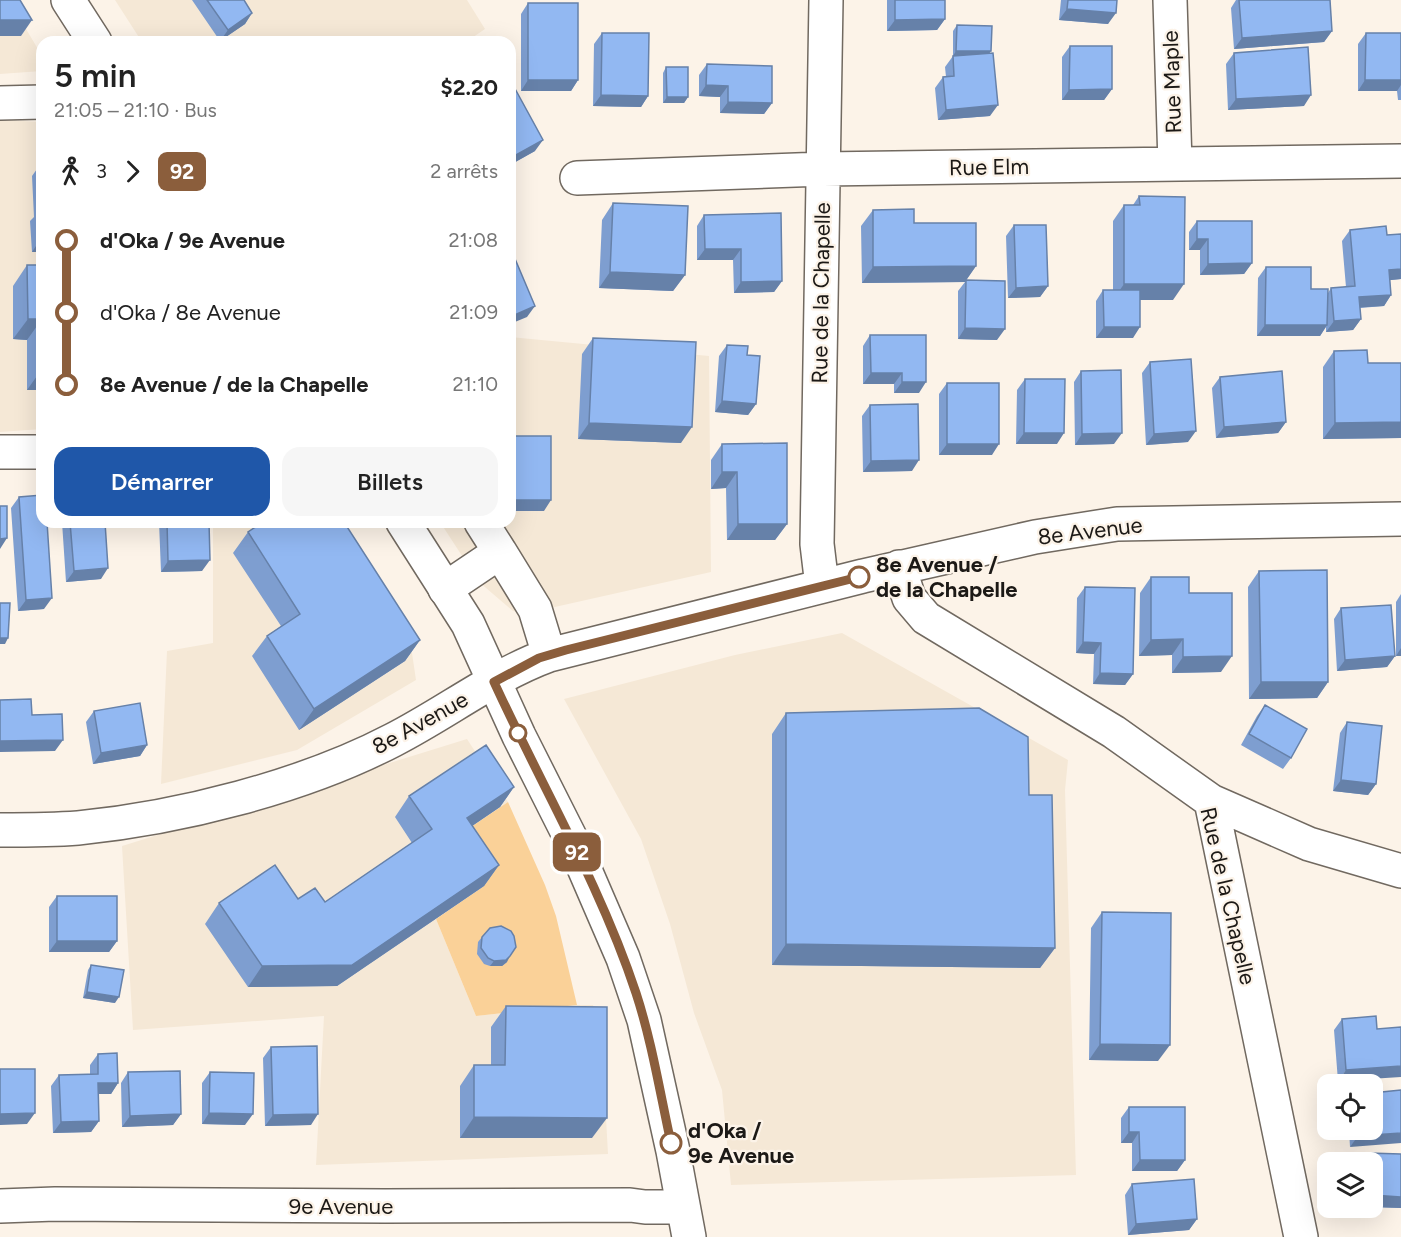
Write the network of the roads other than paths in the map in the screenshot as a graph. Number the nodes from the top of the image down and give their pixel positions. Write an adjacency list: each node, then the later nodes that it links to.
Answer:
1 (68, 0): 4 (street)
2 (826, 0): 9 (street, Rue de la Chapelle)
3 (1170, 0): 8 (street, Rue Maple)
4 (91, 36)
5 (36, 102): 6 (street)
6 (0, 103)
7 (1401, 162): 8 (street, Rue Elm)
8 (1174, 164): 9 (street, Rue Elm)
9 (823, 169): 10 (street, Rue Elm); 18 (street, Rue de la Chapelle)
10 (577, 178)
11 (0, 452): 12 (street)
12 (36, 452)
13 (1401, 519): 17 (street, 8e Avenue)
14 (407, 528): 19 (street)
15 (485, 528): 16 (street)
16 (500, 552): 19 (street); 20 (street)
17 (899, 567): 18 (street, 8e Avenue); 22 (street, Rue de la Chapelle)
18 (822, 586): 20 (street, 8e Avenue)
19 (445, 589): 21 (street)
20 (549, 655): 21 (street, 8e Avenue)
21 (494, 682): 23 (street, 8e Avenue); 26 (street)
22 (1211, 801): 24 (street); 27 (street, Rue de la Chapelle)
23 (0, 830)
24 (1401, 871)
25 (0, 1206): 26 (street, 9e Avenue)
26 (685, 1222)
27 (1301, 1237)

